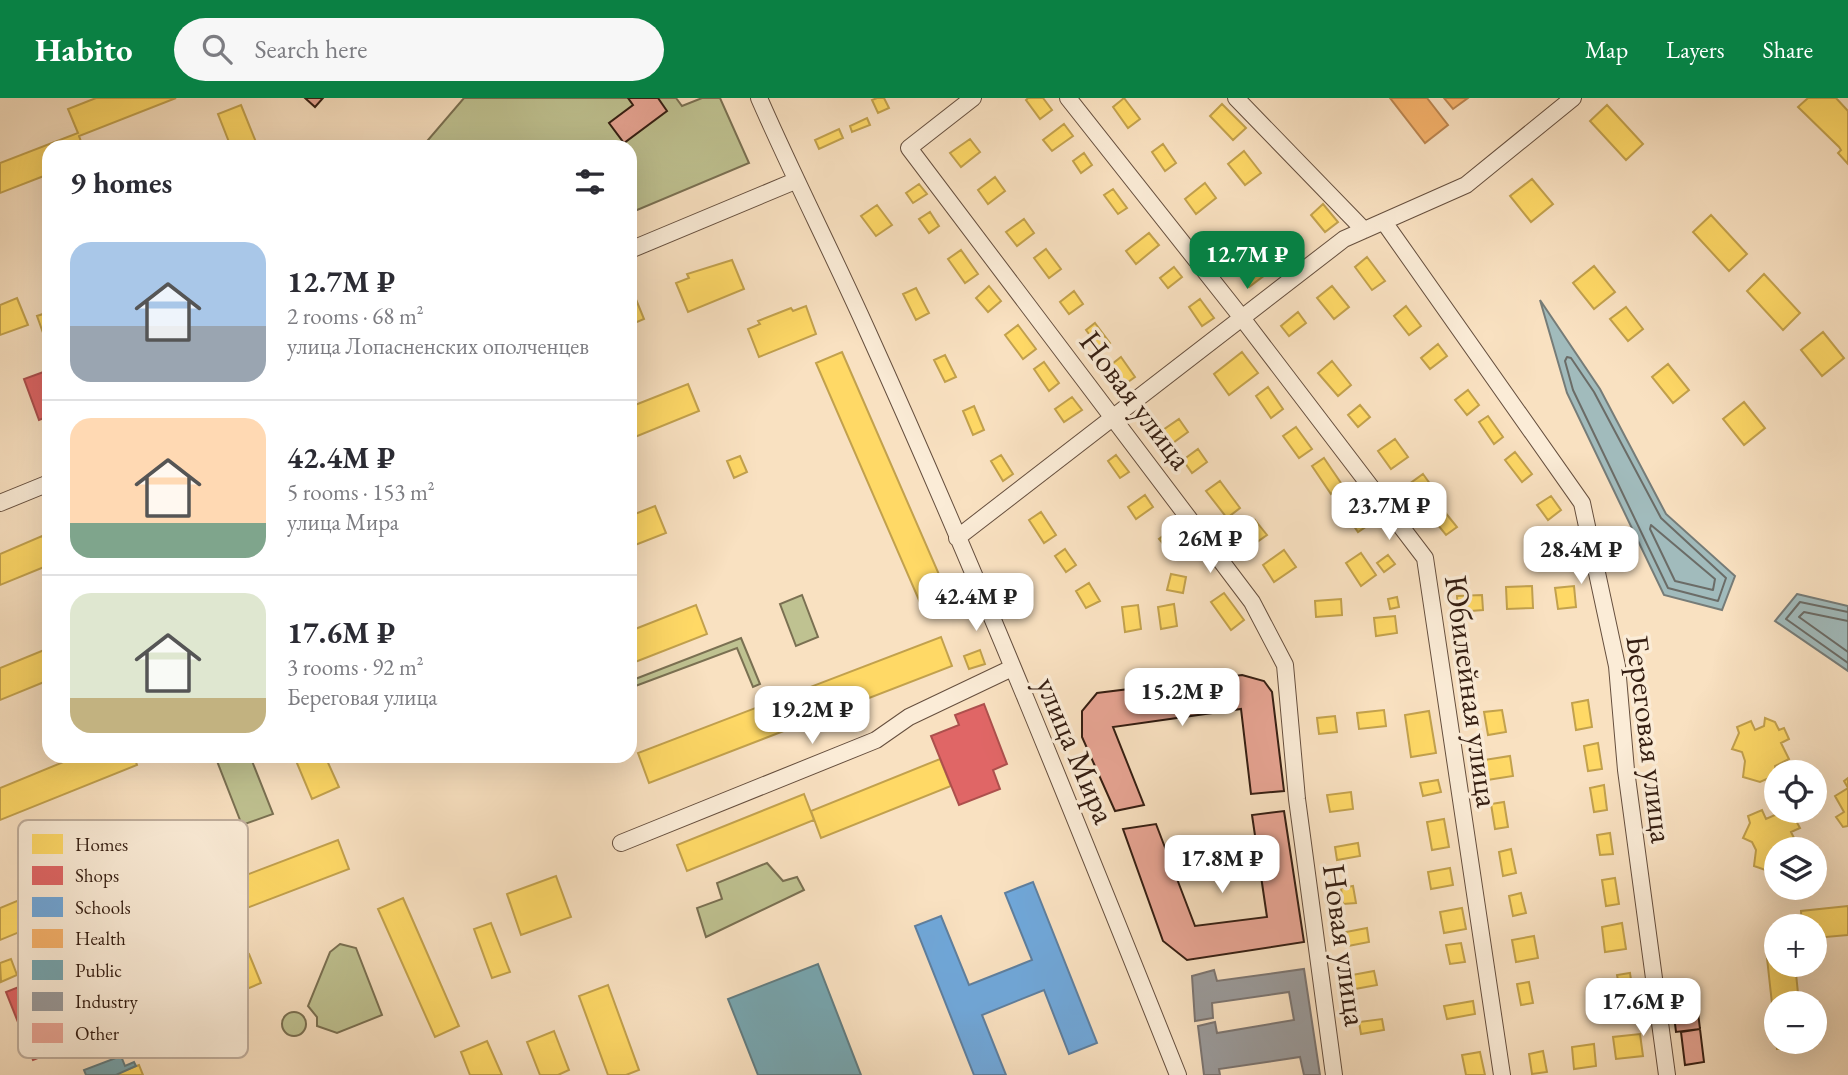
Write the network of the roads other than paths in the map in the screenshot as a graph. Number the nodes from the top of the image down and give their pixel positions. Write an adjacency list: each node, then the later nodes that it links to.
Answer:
1 (759, 98): 6 (street, улица Мира)
2 (973, 98): 11 (street, Новая улица)
3 (1068, 98): 10 (street, Юбилейная улица)
4 (1236, 98): 8 (street)
5 (1573, 98): 7 (street)
6 (795, 181): 9 (street); 14 (street, улица Мира)
7 (1384, 222): 8 (street); 20 (street, Береговая улица)
8 (1364, 229): 10 (street)
9 (637, 247)
10 (1242, 318): 11 (street); 19 (street, Юбилейная улица)
11 (1116, 418): 14 (street); 18 (street, Новая улица)
12 (42, 486): 13 (street)
13 (0, 503)
14 (957, 538): 15 (street, улица Мира)
15 (1012, 668): 16 (street); 17 (street, улица Мира)
16 (621, 843)
17 (1178, 1075)
18 (1334, 1075)
19 (1502, 1075)
20 (1667, 1075)

